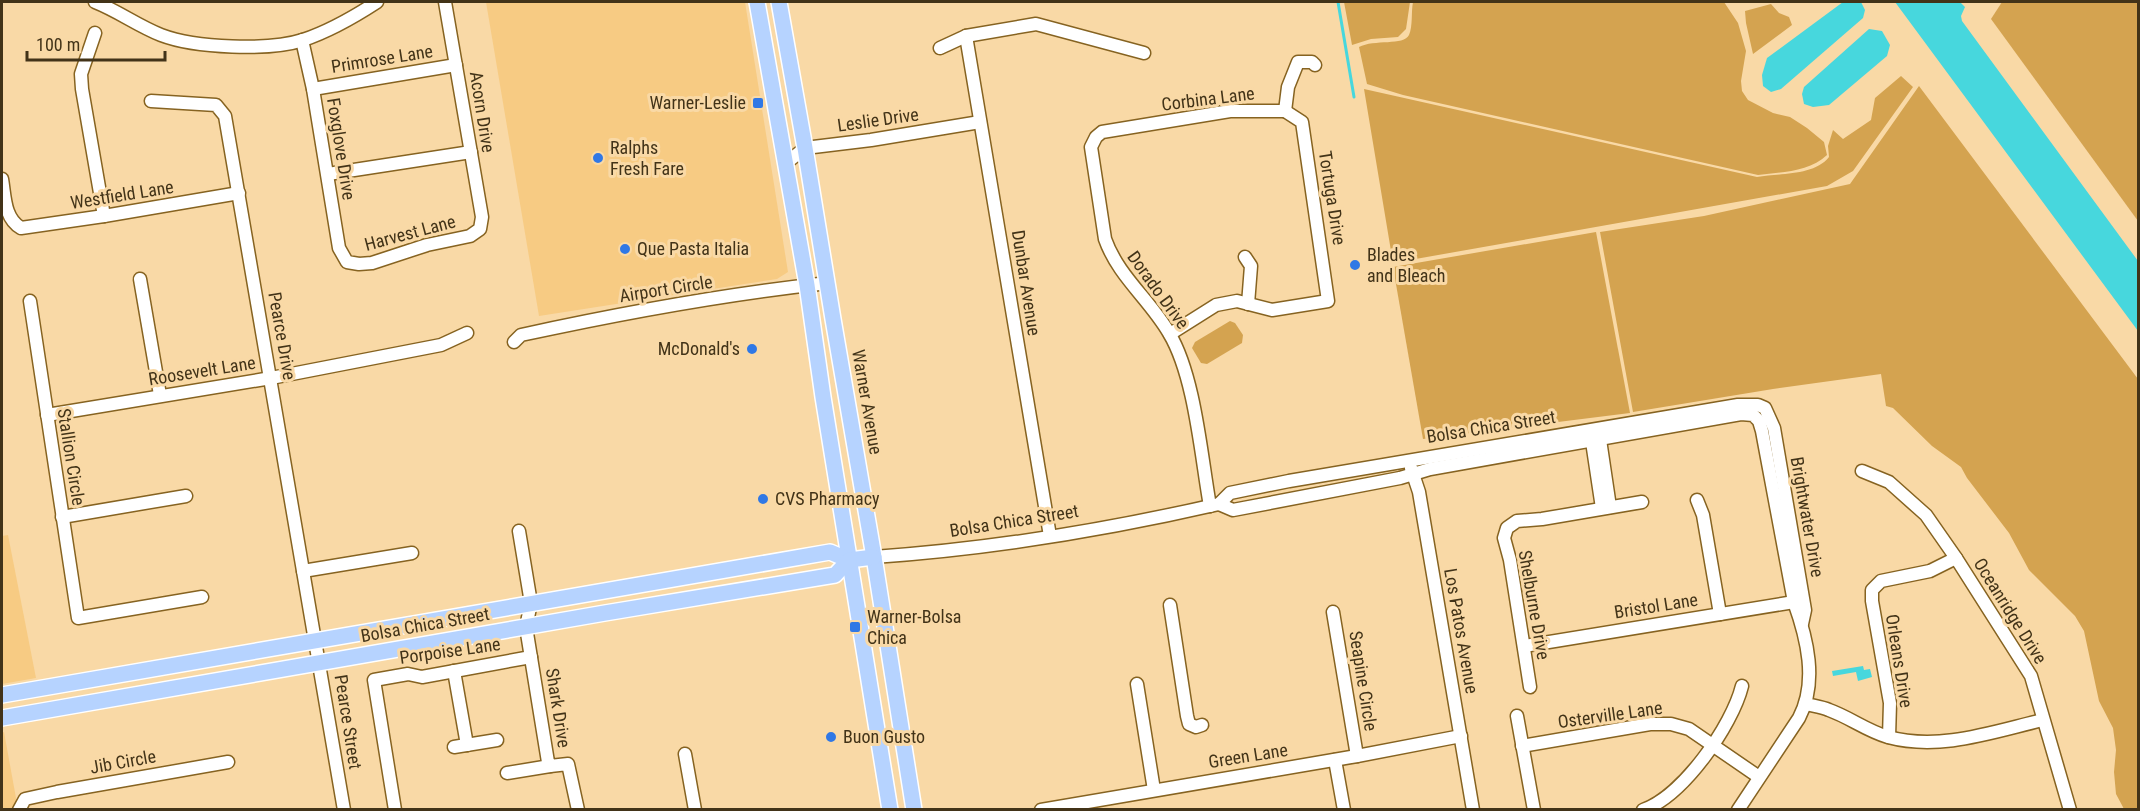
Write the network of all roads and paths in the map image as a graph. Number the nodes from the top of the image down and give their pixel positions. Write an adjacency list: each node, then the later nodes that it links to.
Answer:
1 (95, 2): 6 (street)
2 (377, 2): 9 (street)
3 (446, 2): 12 (street, Acorn Drive)
4 (758, 2): 21 (main road)
5 (778, 2): 19 (main road, Warner Avenue)
6 (112, 5): 9 (street)
7 (95, 33): 25 (street)
8 (966, 36): 10 (street); 11 (street); 17 (street, Dunbar Avenue)
9 (302, 40): 14 (street, Foxglove Drive)
10 (940, 48)
11 (1144, 53)
12 (456, 65): 14 (street, Primrose Lane); 20 (street, Acorn Drive)
13 (1315, 65): 16 (street)
14 (313, 89): 22 (street, Foxglove Drive)
15 (151, 101): 24 (street, Pearce Drive)
16 (1285, 111): 18 (street, Corbina Lane); 33 (street, Tortuga Drive)
17 (980, 122): 19 (street, Leslie Drive); 53 (street, Dunbar Avenue)
18 (1102, 132): 35 (street, Dorado Drive)
19 (806, 148): 21 (street); 30 (main road, Warner Avenue)
20 (471, 152): 22 (street); 26 (street, Acorn Drive)
21 (785, 164): 31 (main road)
22 (328, 174): 28 (street, Foxglove Drive)
23 (2, 179): 25 (street, Westfield Lane)
24 (239, 193): 25 (street, Westfield Lane); 37 (street, Pearce Drive)
25 (104, 216)
26 (480, 229): 28 (street, Harvest Lane)
27 (1245, 257): 33 (street)
28 (347, 262)
29 (140, 279): 38 (street)
30 (828, 283): 31 (street, Airport Circle); 55 (main road, Warner Avenue)
31 (807, 285): 36 (street, Airport Circle); 57 (main road)
32 (30, 301): 39 (street, Stallion Circle)
33 (1248, 304): 35 (street)
34 (467, 333): 37 (street, Roosevelt Lane)
35 (1170, 334): 49 (street, Dorado Drive)
36 (514, 342)
37 (271, 378): 38 (street, Roosevelt Lane); 58 (street, Pearce Drive)
38 (160, 395): 39 (street, Roosevelt Lane)
39 (47, 415): 51 (street, Stallion Circle)
40 (1770, 416): 42 (street, Bolsa Chica Street); 67 (street, Brightwater Drive)
41 (1762, 431): 42 (street, Bolsa Chica Street); 61 (street, Brightwater Drive)
42 (1595, 435): 43 (street, Bolsa Chica Street); 45 (street, Bolsa Chica Street); 50 (street)
43 (1408, 460): 45 (street, Los Patos Avenue); 49 (street, Bolsa Chica Street)
44 (1862, 471): 56 (street, Oceanridge Drive)
45 (1414, 474): 49 (street, Bolsa Chica Street); 83 (street, Los Patos Avenue)
46 (186, 496): 51 (street)
47 (1697, 500): 66 (street)
48 (1642, 502): 50 (street)
49 (1214, 505): 53 (street, Bolsa Chica Street)
50 (1606, 508): 70 (street, Shelburne Drive)
51 (62, 517): 60 (street, Stallion Circle)
52 (519, 531): 62 (street)
53 (1050, 537): 55 (street, Bolsa Chica Street)
54 (412, 554): 58 (street)
55 (874, 557): 57 (main road, Bolsa Chica Street); 105 (main road, Warner Avenue)
56 (1956, 558): 81 (street, Oceanridge Drive); 84 (street, Orleans Drive)
57 (849, 560): 59 (main road, Bolsa Chica Street); 63 (main road, Bolsa Chica Street); 104 (main road)
58 (303, 572): 69 (street, Pearce Drive)
59 (652, 582): 62 (main road, Bolsa Chica Street); 63 (main road)
60 (202, 597)
61 (1794, 602): 66 (street, Bristol Lane); 67 (street, Brightwater Drive)
62 (531, 603): 68 (street); 69 (main road, Bolsa Chica Street)
63 (655, 604): 68 (main road, Bolsa Chica Street)
64 (1170, 604): 82 (street)
65 (1333, 612): 91 (street, Seapine Circle)
66 (1720, 614): 70 (street, Bristol Lane)
67 (1802, 624): 78 (street, Brightwater Drive)
68 (526, 627): 71 (street, Shark Drive); 72 (main road, Bolsa Chica Street)
69 (316, 641): 72 (street, Pearce Street); 77 (main road, Bolsa Chica Street)
70 (1524, 646): 76 (street, Shelburne Drive)
71 (531, 657): 73 (street, Porpoise Lane); 94 (street, Shark Drive)
72 (320, 664): 80 (main road, Bolsa Chica Street); 100 (street, Pearce Street)
73 (454, 671): 87 (street); 101 (street, Porpoise Lane)
74 (1137, 684): 97 (street)
75 (1742, 686): 86 (street)
76 (1530, 687)
77 (2, 695)
78 (1806, 704): 84 (street); 96 (street, Brightwater Drive)
79 (1517, 716): 88 (street)
80 (2, 718)
81 (2043, 720): 84 (street); 113 (street, Oceanridge Drive)
82 (1202, 725)
83 (1461, 736): 91 (street, Green Lane); 109 (street, Los Patos Avenue)
84 (1888, 737)
85 (497, 740): 87 (street)
86 (1712, 744): 88 (street, Osterville Lane); 96 (street, Osterville Lane); 111 (street)
87 (467, 745): 89 (street)
88 (1522, 746): 110 (street)
89 (454, 747)
90 (685, 754): 103 (street)
91 (1357, 756): 92 (street, Green Lane)
92 (1335, 760): 97 (street, Green Lane); 108 (street)
93 (228, 762): 99 (street, Jib Circle)
94 (550, 766): 95 (street); 102 (street, Shark Drive)
95 (507, 773)
96 (1760, 777): 112 (street, Brightwater Drive)
97 (1154, 790): 98 (street, Green Lane)
98 (1120, 796): 106 (street, Green Lane); 107 (street)
99 (22, 804)
100 (344, 810)
101 (395, 810)
102 (578, 810)
103 (695, 810)
104 (890, 810)
105 (915, 810)
106 (1041, 810)
107 (1122, 810)
108 (1344, 810)
109 (1473, 810)
110 (1534, 810)
111 (1643, 810)
112 (1738, 810)
113 (2070, 810)

